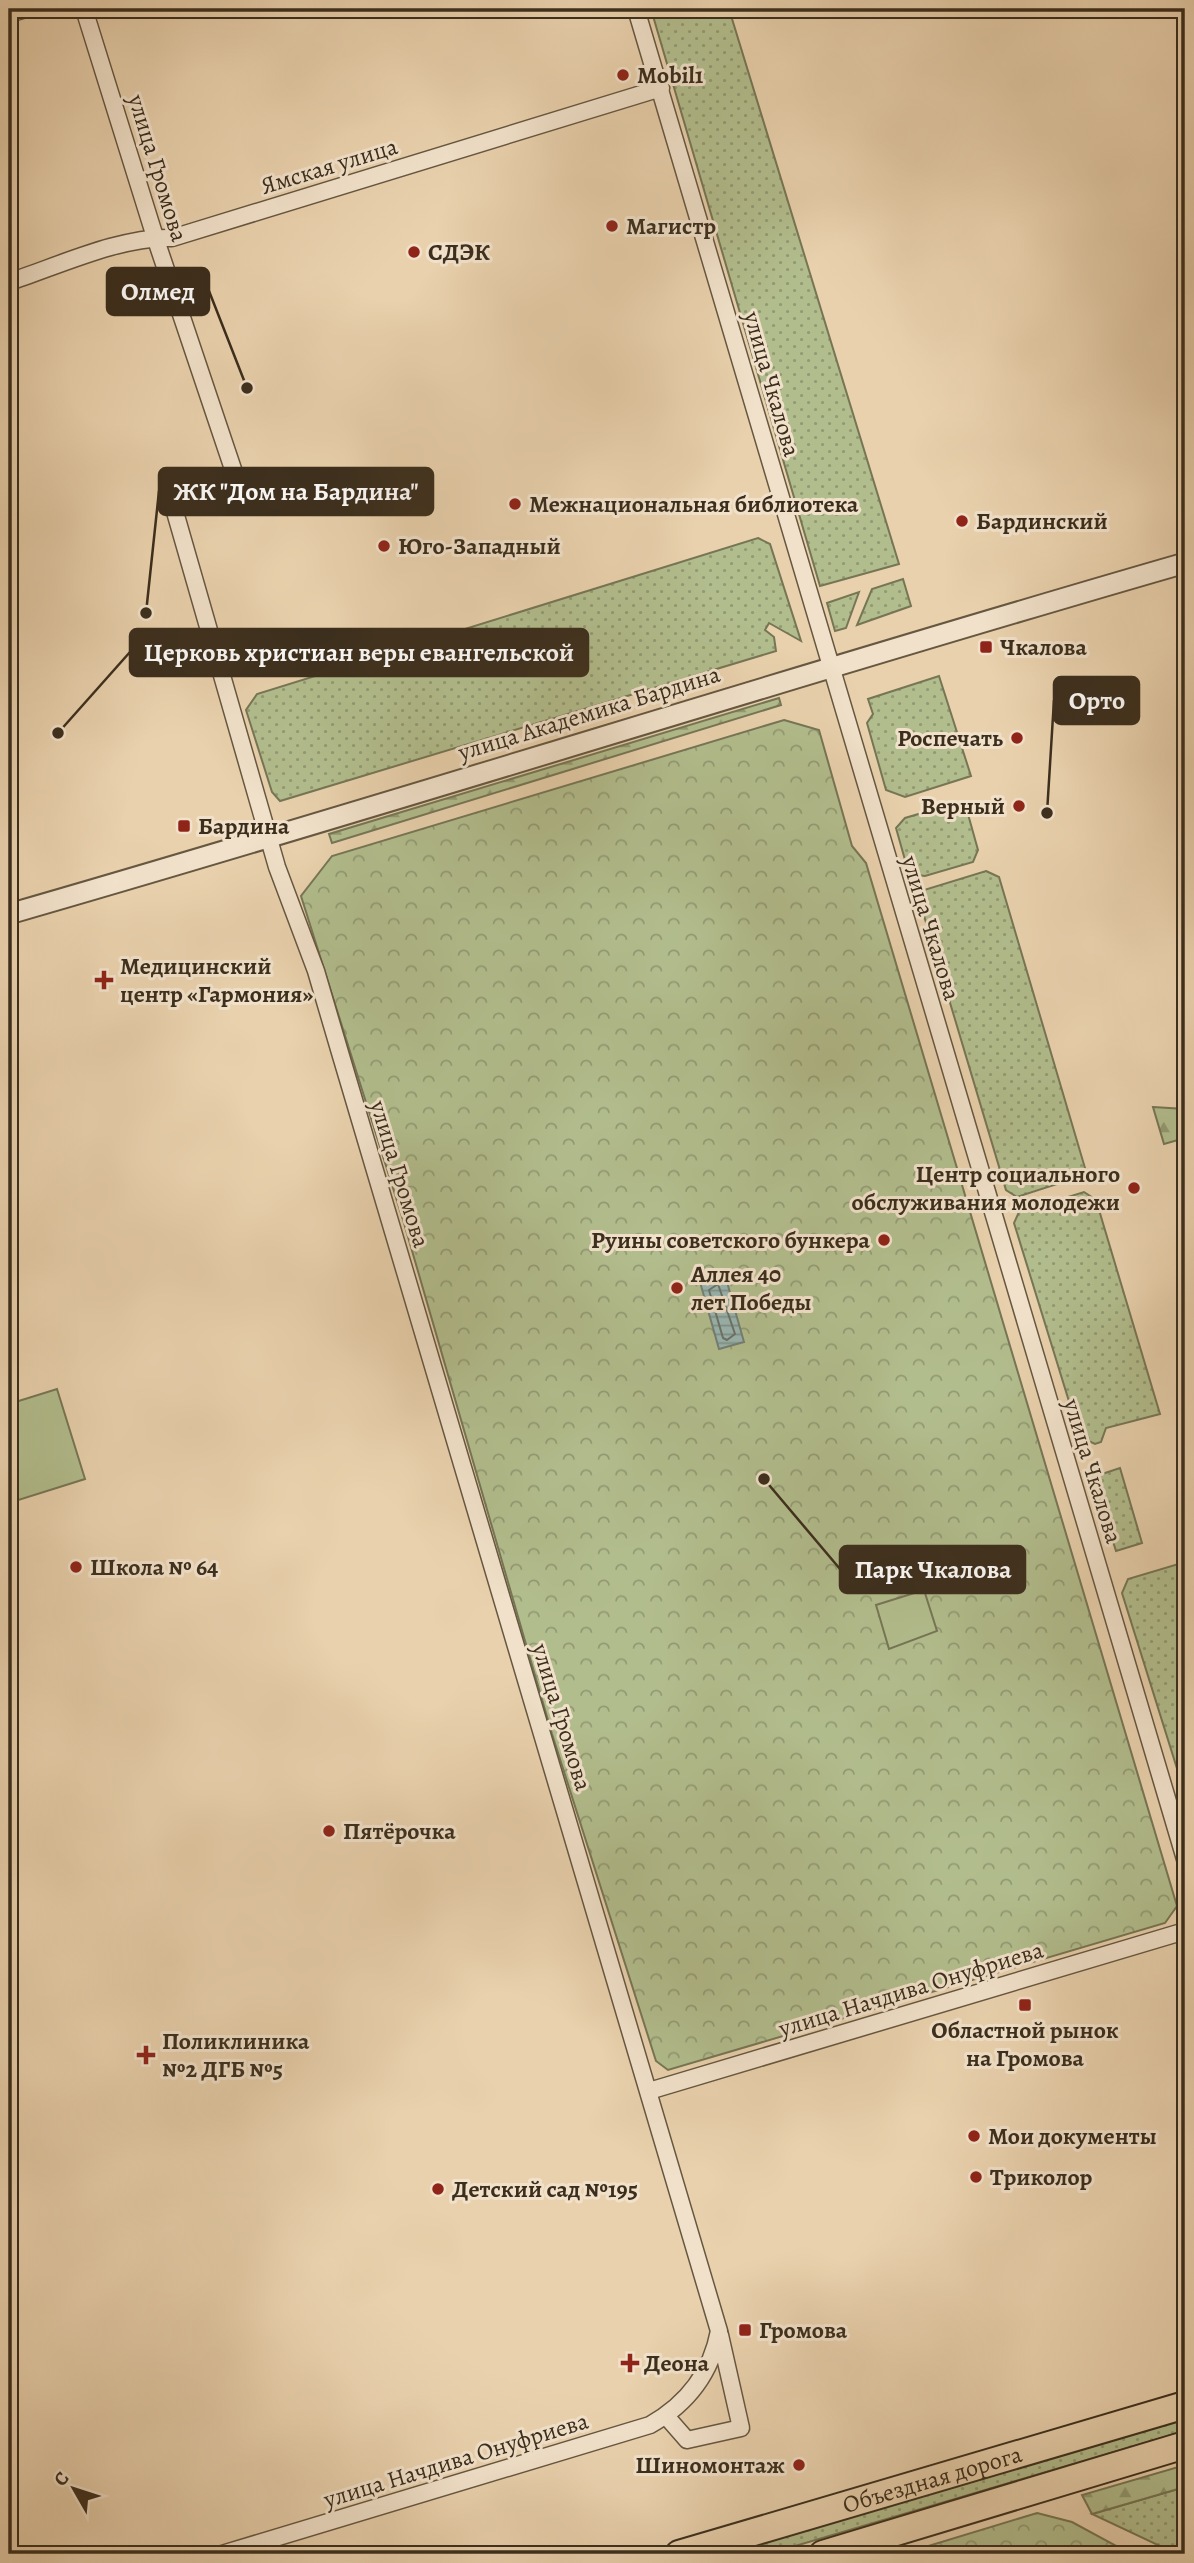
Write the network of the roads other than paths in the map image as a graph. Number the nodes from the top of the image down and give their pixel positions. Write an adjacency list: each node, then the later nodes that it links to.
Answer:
1 (26, 9): 4 (street)
2 (84, 9): 6 (street, улица Громова)
3 (636, 9): 5 (street, улица Чкалова)
4 (9, 14)
5 (661, 88): 6 (street, Ямская улица); 9 (street, улица Чкалова)
6 (155, 237): 7 (street, Ямская улица); 10 (street, улица Громова)
7 (9, 282)
8 (1185, 563): 9 (street, улица Академика Бардина)
9 (831, 666): 10 (street, улица Академика Бардина); 12 (street, улица Чкалова)
10 (268, 836): 11 (street, улица Академика Бардина); 14 (street, улица Громова)
11 (9, 914)
12 (1185, 1859)
13 (1185, 1931): 14 (street, улица Начдива Онуфриева)
14 (649, 2091): 15 (street, улица Громова)
15 (719, 2332): 17 (street, улица Начдива Онуфриева); 17 (street, улица Громова)
16 (1185, 2405): 20 (main road, Объездная дорога)
17 (666, 2416): 19 (street, улица Начдива Онуфриева)
18 (1185, 2445): 21 (main road, Объездная дорога)
19 (222, 2554)
20 (679, 2554)
21 (823, 2554)

